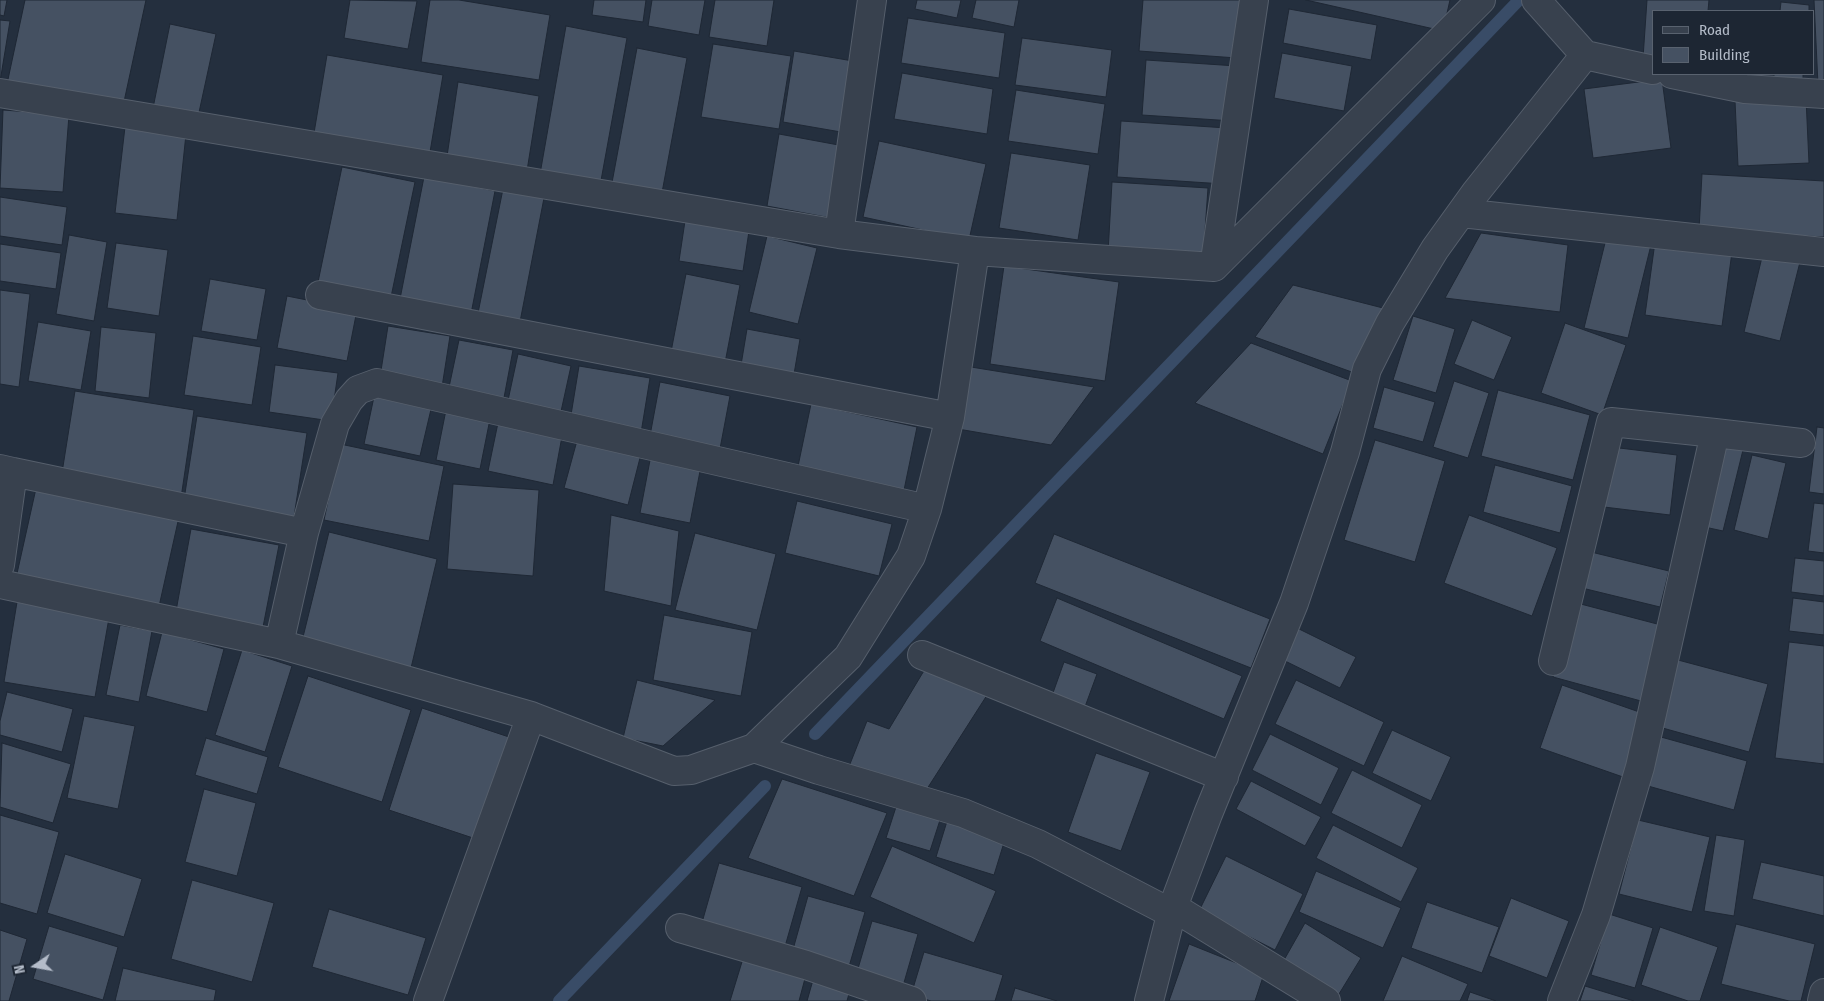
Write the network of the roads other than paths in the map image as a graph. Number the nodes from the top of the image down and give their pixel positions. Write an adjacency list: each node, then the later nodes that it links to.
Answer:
1 (872, 0): 11 (street)
2 (1254, 0): 14 (street)
3 (1481, 0): 14 (street)
4 (1542, 7): 5 (street)
5 (1585, 55): 6 (street); 10 (street)
6 (1652, 70)
7 (1677, 75): 9 (street)
8 (0, 93): 11 (street)
9 (1824, 94)
10 (1461, 214): 13 (street); 29 (street)
11 (840, 234): 12 (street)
12 (975, 251): 14 (street); 16 (street)
13 (1824, 252)
14 (1214, 267)
15 (320, 295): 16 (street)
16 (950, 417): 20 (street)
17 (1715, 433): 18 (street); 26 (street); 37 (street)
18 (1801, 443)
19 (7, 470): 21 (street); 22 (street)
20 (927, 509): 21 (street); 28 (street)
21 (304, 533): 24 (street)
22 (0, 564)
23 (0, 584): 24 (street)
24 (279, 644): 27 (street)
25 (922, 655): 29 (street)
26 (1553, 661)
27 (531, 716): 28 (street); 33 (street)
28 (754, 748): 30 (street)
29 (1224, 777): 30 (street)
30 (1172, 910): 35 (street); 36 (street)
31 (680, 928): 34 (street)
32 (1824, 993): 38 (street)
33 (428, 1001)
34 (912, 1001)
35 (1149, 1001)
36 (1326, 1001)
37 (1562, 1001)
38 (1822, 1001)

